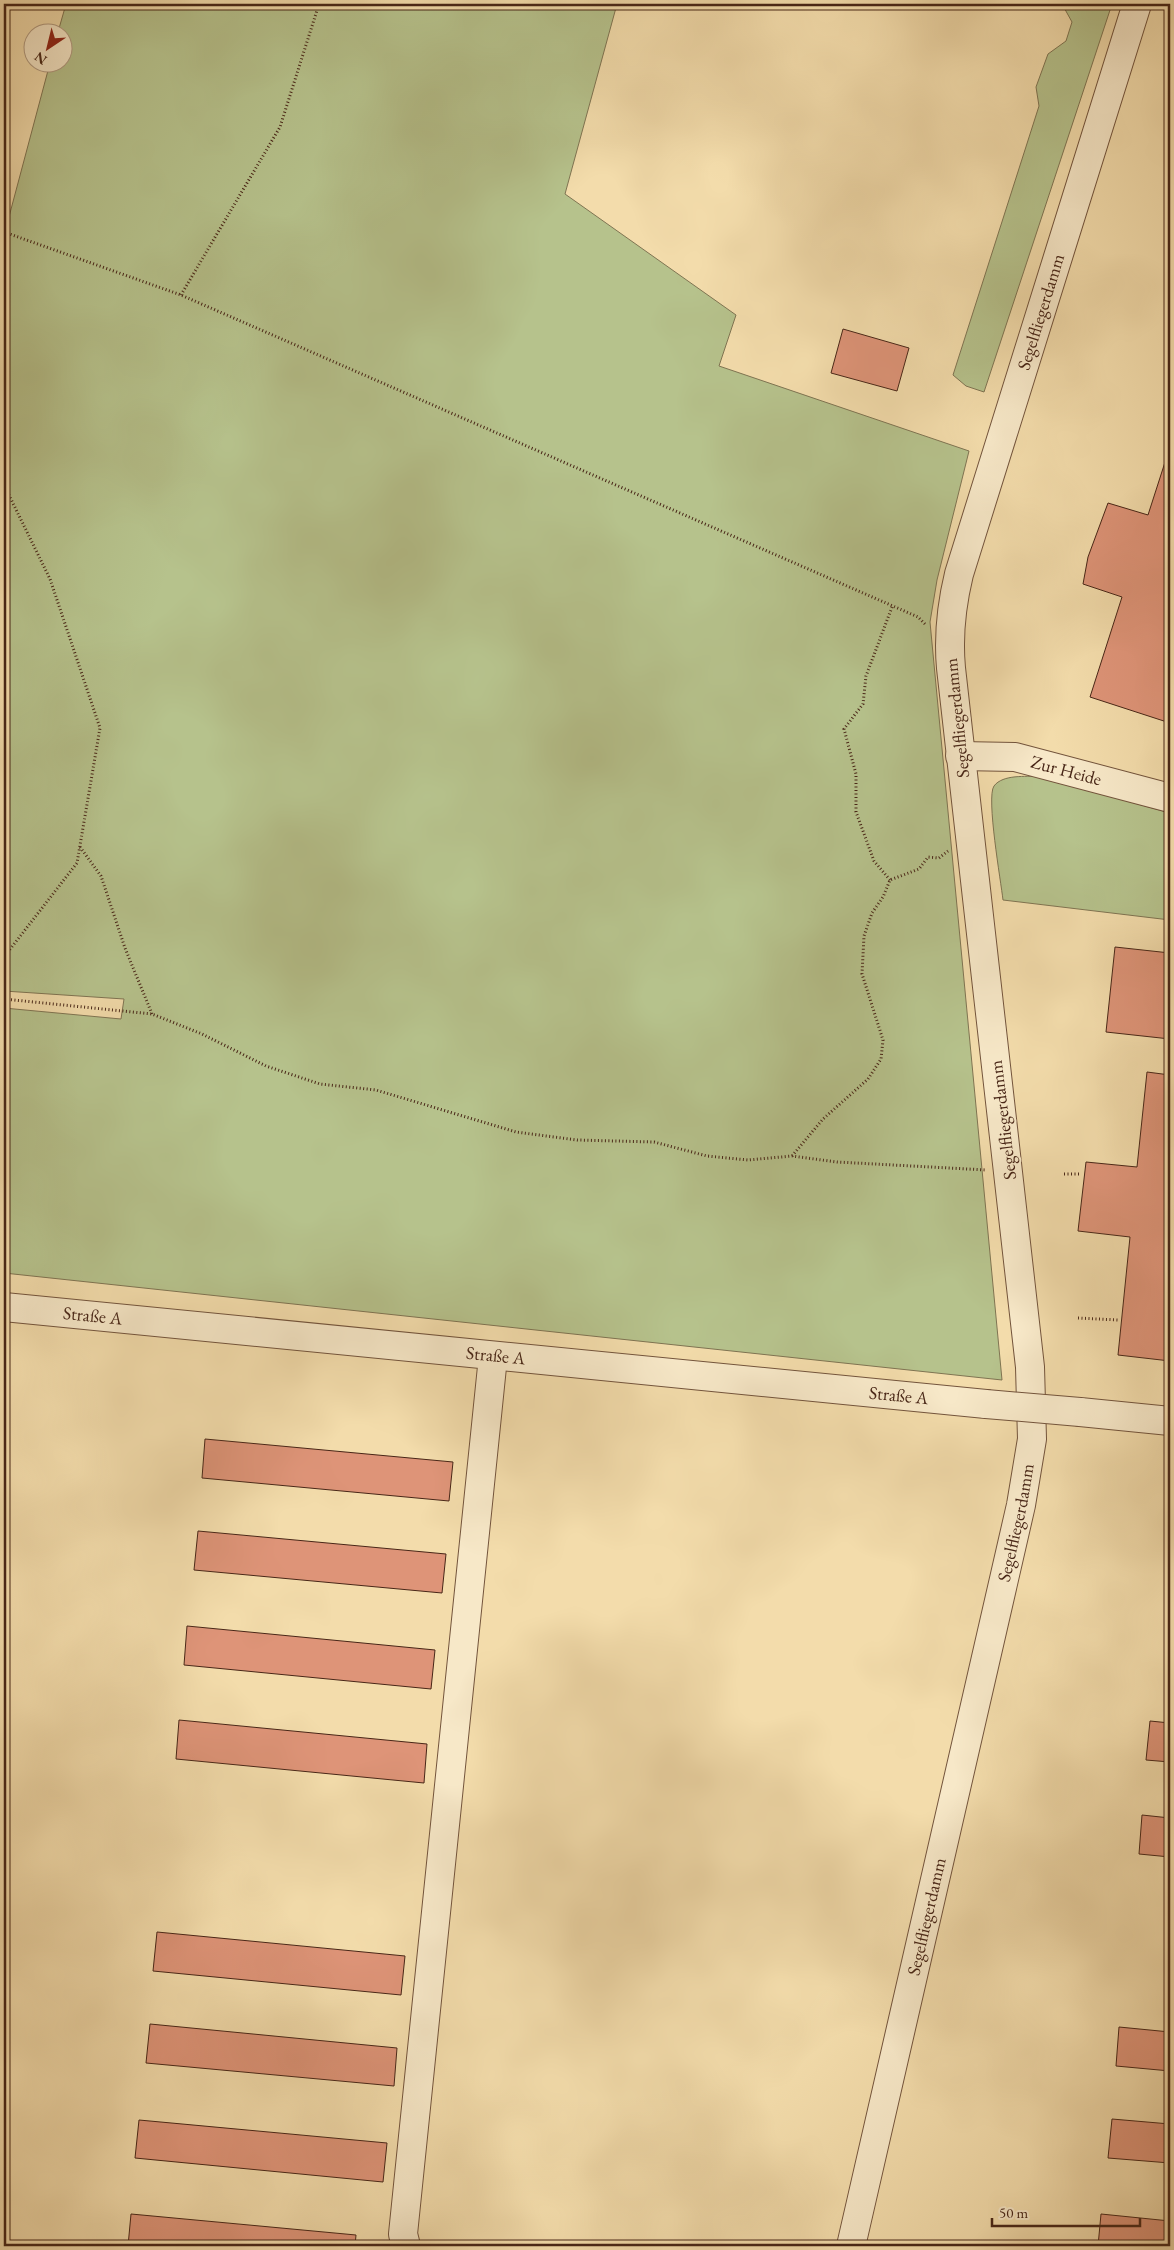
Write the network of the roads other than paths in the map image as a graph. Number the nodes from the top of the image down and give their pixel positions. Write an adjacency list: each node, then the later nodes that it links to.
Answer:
1 (1137, 4): 2 (street, Segelfliegerdamm)
2 (960, 756): 3 (street, Zur Heide); 8 (street, Segelfliegerdamm)
3 (1170, 798)
4 (4, 1307): 5 (street, Straße A)
5 (493, 1357): 6 (street, Straße A, bridge); 7 (street)
6 (1170, 1421)
7 (406, 2246)
8 (851, 2246)

